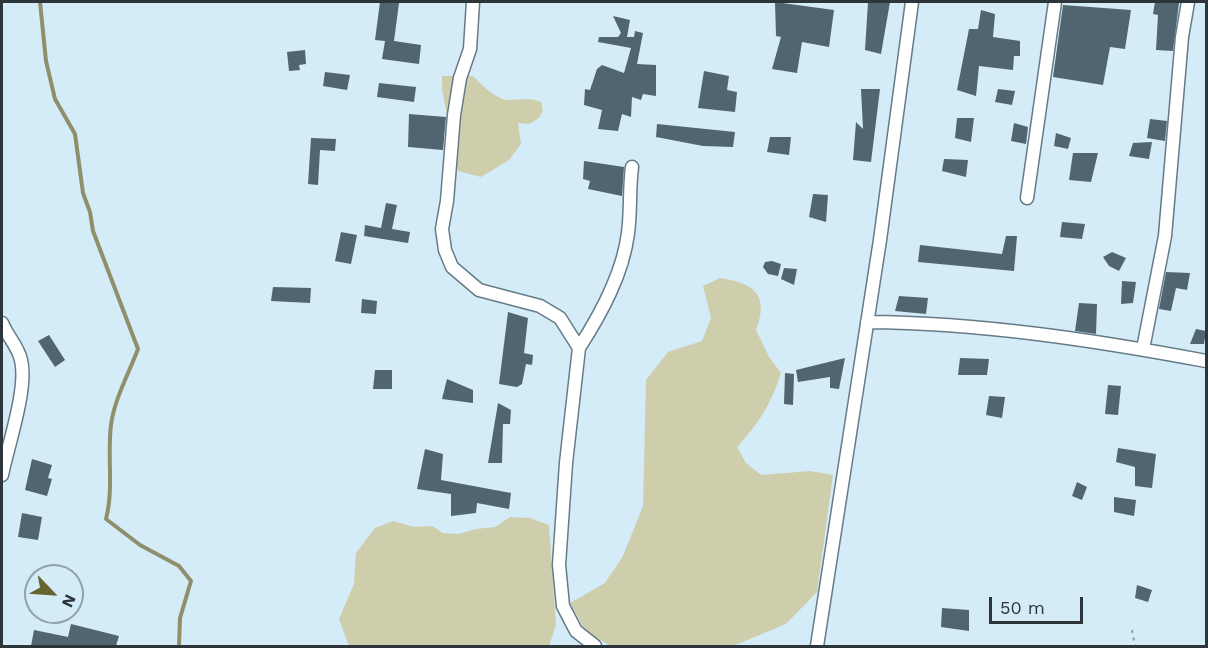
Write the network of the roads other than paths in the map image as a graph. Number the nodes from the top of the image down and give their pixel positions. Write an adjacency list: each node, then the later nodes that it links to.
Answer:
1 (473, 2): 9 (street)
2 (912, 2): 7 (street)
3 (1055, 2): 6 (street)
4 (1188, 2): 10 (street)
5 (632, 167): 9 (street)
6 (1027, 198)
7 (867, 322): 10 (street); 14 (street)
8 (2, 323): 12 (street)
9 (579, 348): 13 (street)
10 (1143, 349): 11 (street)
11 (1206, 361)
12 (2, 476)
13 (595, 646)
14 (817, 646)

